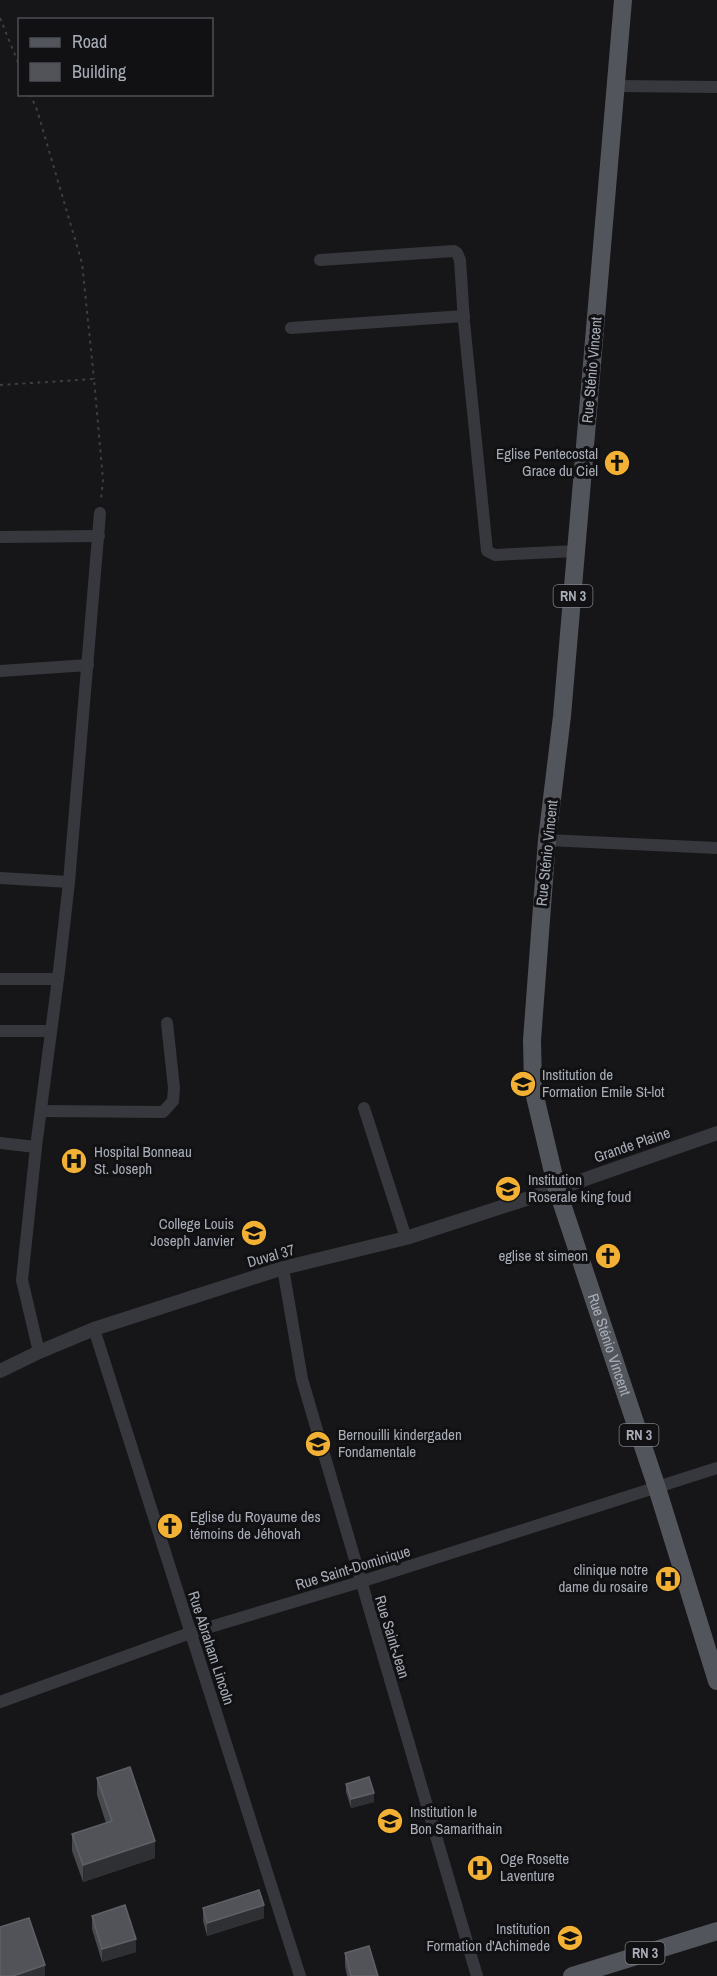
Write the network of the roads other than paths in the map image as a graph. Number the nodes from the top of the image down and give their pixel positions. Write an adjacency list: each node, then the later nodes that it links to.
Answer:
1 (623, 0): 2 (main road, Rue Sténio Vincent / RN 3)
2 (616, 86): 3 (street); 10 (main road, Rue Sténio Vincent / RN 3)
3 (717, 87)
4 (320, 260): 5 (street)
5 (464, 316): 6 (street); 10 (street)
6 (291, 328)
7 (100, 513): 8 (street)
8 (99, 536): 9 (street); 11 (street)
9 (0, 537)
10 (576, 551): 13 (main road, Rue Sténio Vincent / RN 3)
11 (88, 665): 12 (street); 16 (street)
12 (0, 671)
13 (547, 840): 14 (street); 27 (main road, Rue Sténio Vincent / RN 3)
14 (717, 848)
15 (0, 878): 16 (street)
16 (69, 882): 17 (street)
17 (58, 979): 18 (street); 21 (street)
18 (0, 980)
19 (167, 1023): 23 (street)
20 (0, 1030): 21 (street)
21 (51, 1031): 23 (street)
22 (364, 1107): 28 (street)
23 (41, 1111): 26 (street)
24 (717, 1133): 27 (street, Grande Plaine)
25 (0, 1143): 26 (street)
26 (36, 1147): 31 (street)
27 (557, 1189): 28 (street, Duval 37); 34 (main road, Rue Sténio Vincent / RN 3)
28 (406, 1238): 29 (street, Duval 37)
29 (283, 1268): 30 (street, Duval 37); 35 (street, Rue Saint-Jean)
30 (94, 1329): 31 (street, Duval 37); 36 (street, Rue Abraham Lincoln)
31 (39, 1352): 32 (street, Duval 37)
32 (0, 1371)
33 (717, 1468): 34 (street, Rue Saint-Dominique)
34 (657, 1488): 35 (street, Rue Saint-Dominique); 37 (main road, Rue Sténio Vincent / RN 3)
35 (360, 1582): 36 (street, Rue Saint-Dominique); 41 (street, Rue Saint-Jean)
36 (190, 1633): 38 (street, Rue Saint-Dominique); 40 (street, Rue Abraham Lincoln)
37 (717, 1682)
38 (0, 1702)
39 (717, 1931): 42 (main road, RN 3)
40 (300, 1976)
41 (477, 1976)
42 (572, 1976)

